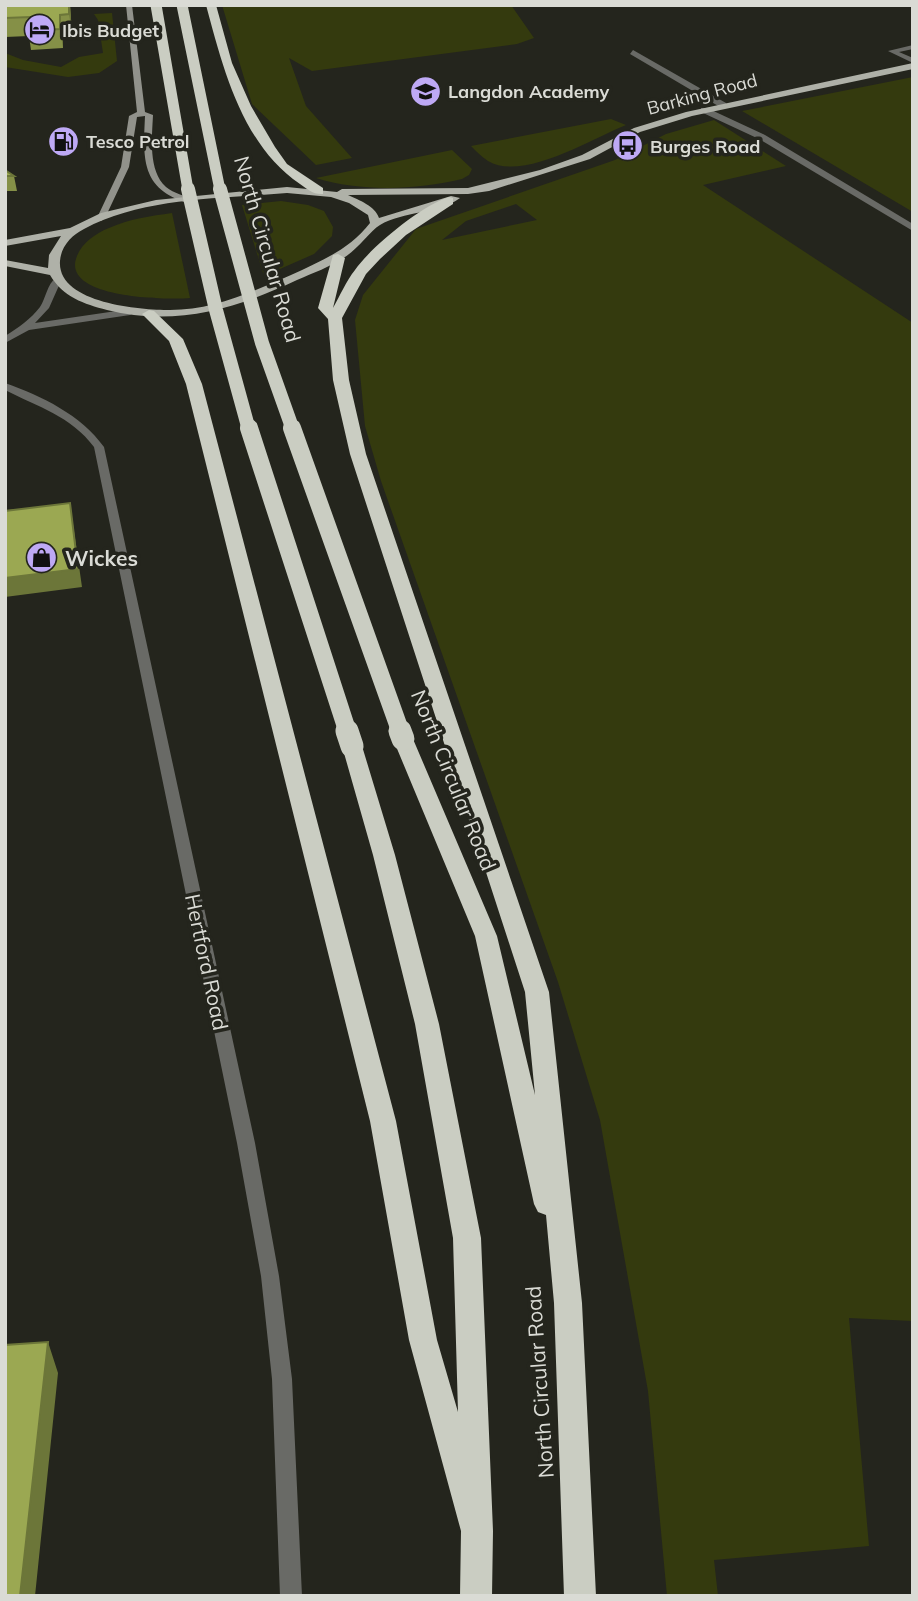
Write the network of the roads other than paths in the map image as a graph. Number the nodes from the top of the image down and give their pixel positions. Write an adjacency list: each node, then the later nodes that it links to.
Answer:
1 (129, 5): 11 (street)
2 (156, 5): 30 (highway, bridge)
3 (181, 5): 29 (highway, North Circular Road, bridge)
4 (211, 5): 12 (highway)
5 (913, 47): 7 (street)
6 (633, 52): 9 (street)
7 (913, 61)
8 (913, 66): 9 (main road, Barking Road)
9 (723, 105): 10 (main road, Barking Road)
10 (704, 110): 13 (main road, Barking Road); 18 (street)
11 (141, 113): 14 (street); 16 (street)
12 (323, 191): 13 (main road, Barking Road); 14 (main road, Barking Road); 17 (main road)
13 (468, 191): 15 (main road, Barking Road)
14 (188, 200): 16 (main road, Barking Road)
15 (449, 201): 17 (main road, Barking Road); 25 (highway)
16 (101, 218): 19 (main road, Barking Road)
17 (375, 223): 21 (main road)
18 (913, 228)
19 (71, 231): 20 (main road, Barking Road); 23 (main road)
20 (5, 243)
21 (338, 258): 24 (main road); 25 (highway)
22 (5, 263): 23 (main road)
23 (54, 276): 24 (main road); 26 (street)
24 (139, 313): 26 (street); 30 (highway)
25 (335, 318): 29 (highway)
26 (26, 327): 27 (street)
27 (5, 340)
28 (5, 387): 31 (street, Hertford Road)
29 (568, 1303): 33 (highway, North Circular Road)
30 (477, 1531): 32 (highway)
31 (291, 1596)
32 (476, 1596)
33 (580, 1596)

